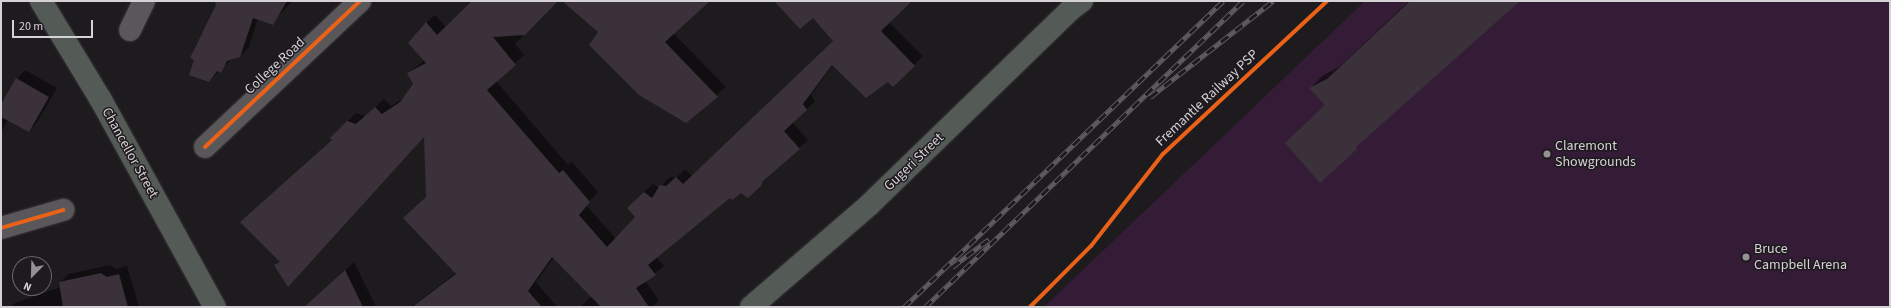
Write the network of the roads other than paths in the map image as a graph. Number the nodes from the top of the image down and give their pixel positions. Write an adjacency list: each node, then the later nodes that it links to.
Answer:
1 (41, 1): 9 (main road, Chancellor Street)
2 (144, 1): 5 (street)
3 (360, 1): 6 (street, College Road)
4 (1077, 4): 10 (main road, Gugeri Street)
5 (130, 30)
6 (205, 147)
7 (62, 210): 8 (street)
8 (1, 228)
9 (215, 307)
10 (751, 307)

